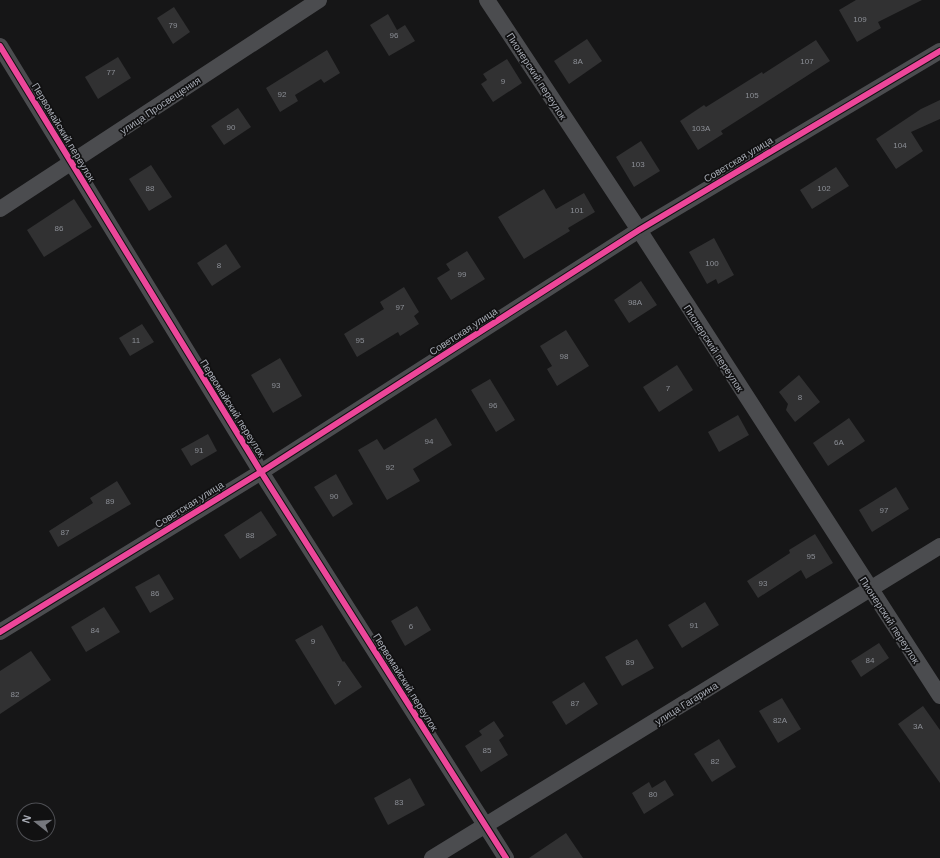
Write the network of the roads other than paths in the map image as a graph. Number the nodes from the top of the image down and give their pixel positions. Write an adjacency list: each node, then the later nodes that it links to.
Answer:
1 (319, 0): 5 (street, улица Просвещения)
2 (487, 0): 7 (street, Пионерский переулок)
3 (0, 46): 5 (street, Первомайский переулок)
4 (940, 52): 7 (street, Советская улица)
5 (71, 164): 6 (street, улица Просвещения); 8 (street, Первомайский переулок)
6 (0, 210)
7 (639, 230): 8 (street, Советская улица); 10 (street, Пионерский переулок)
8 (261, 472): 11 (street, Советская улица); 13 (street, Первомайский переулок)
9 (940, 546): 10 (street, улица Гагарина)
10 (870, 590): 12 (street, Пионерский переулок); 13 (street, улица Гагарина)
11 (0, 632)
12 (940, 696)
13 (485, 826): 14 (street, улица Гагарина); 15 (street, Первомайский переулок)
14 (432, 858)
15 (506, 858)

